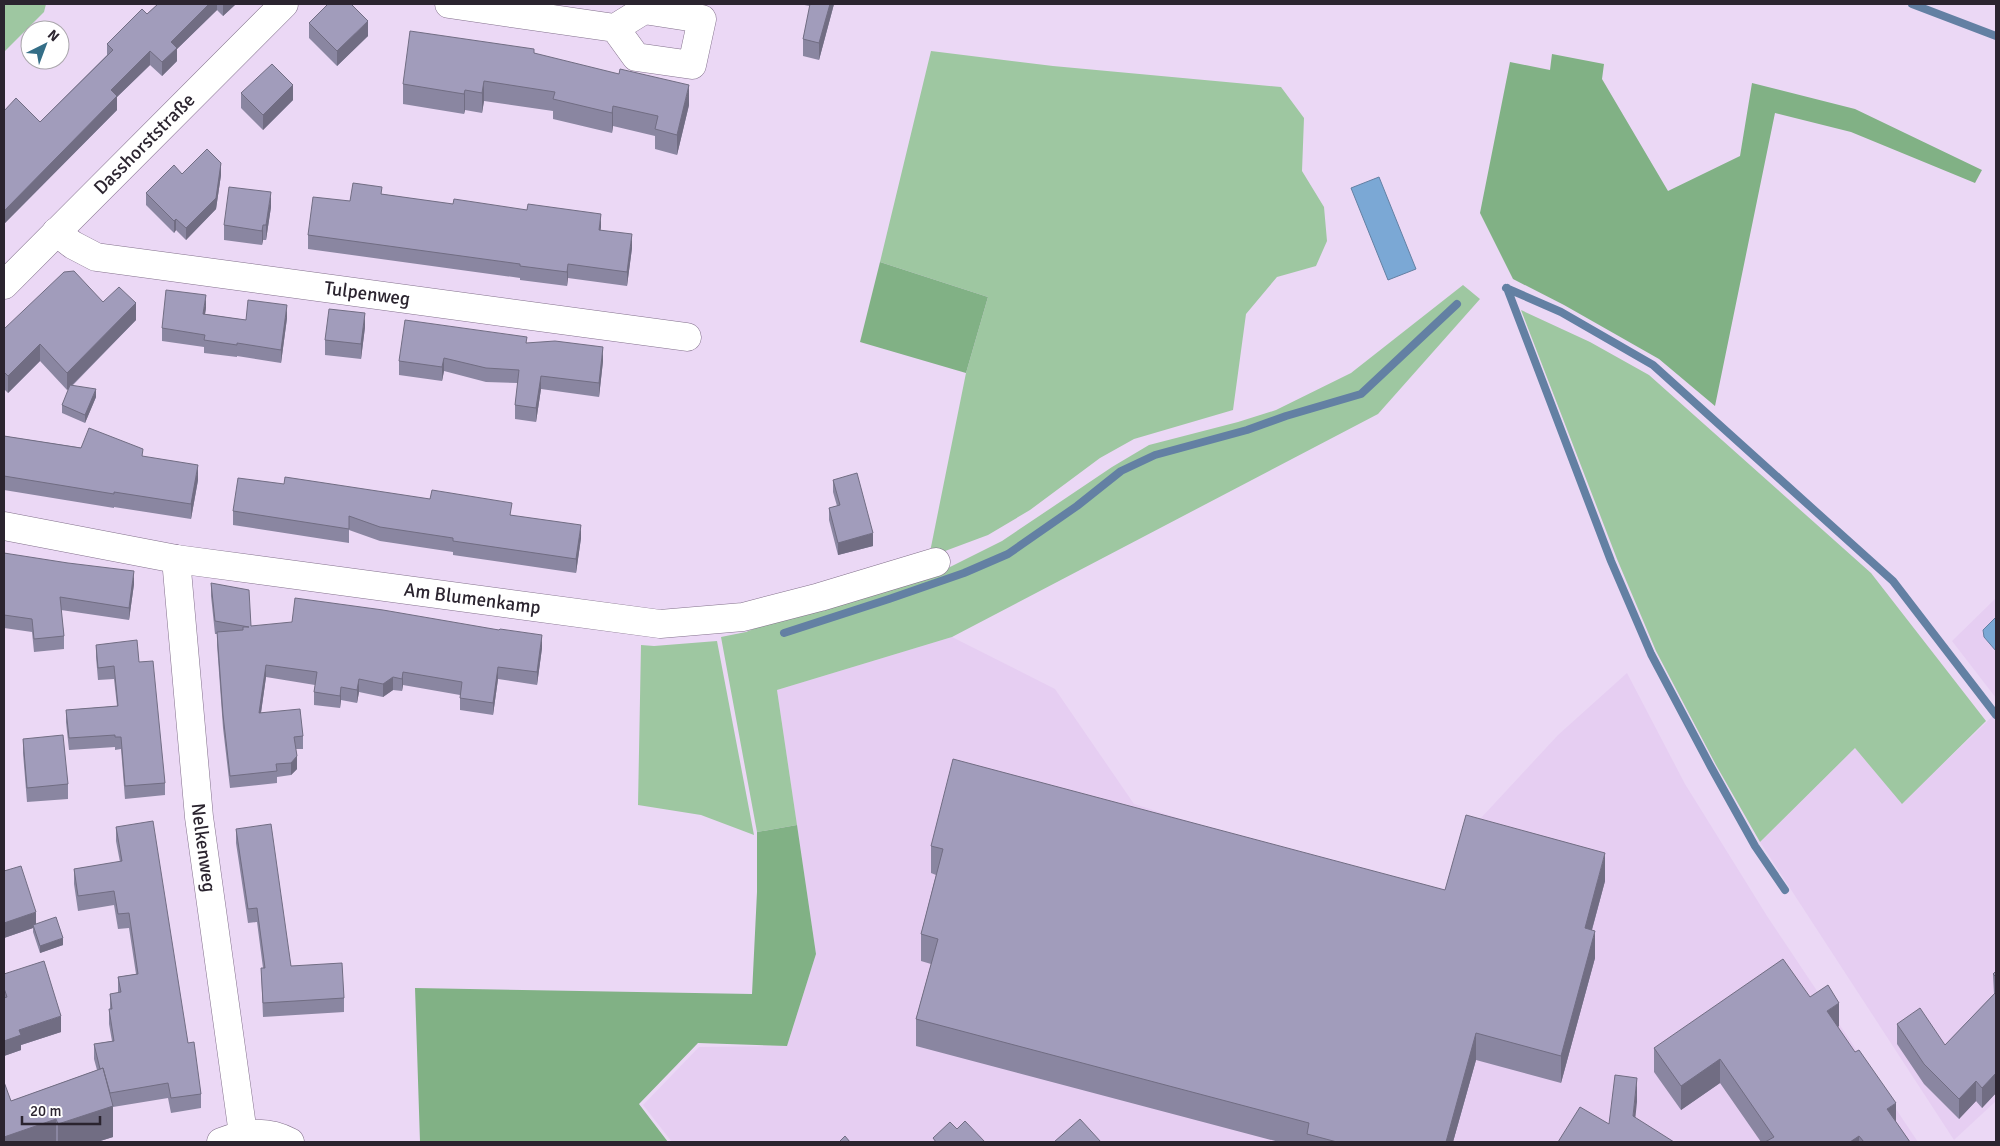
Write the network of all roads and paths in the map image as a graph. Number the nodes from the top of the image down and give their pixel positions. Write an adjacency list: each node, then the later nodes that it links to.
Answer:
1 (284, 4): 4 (street, Dasshorststraße)
2 (449, 4): 3 (street)
3 (615, 28)
4 (56, 232): 5 (street, Dasshorststraße); 6 (street, Tulpenweg)
5 (4, 285)
6 (686, 337)
7 (4, 526): 8 (street, Am Blumenkamp)
8 (176, 558): 9 (street, Am Blumenkamp); 10 (street, Nelkenweg)
9 (936, 562)
10 (232, 1138): 11 (street)
11 (290, 1142)

